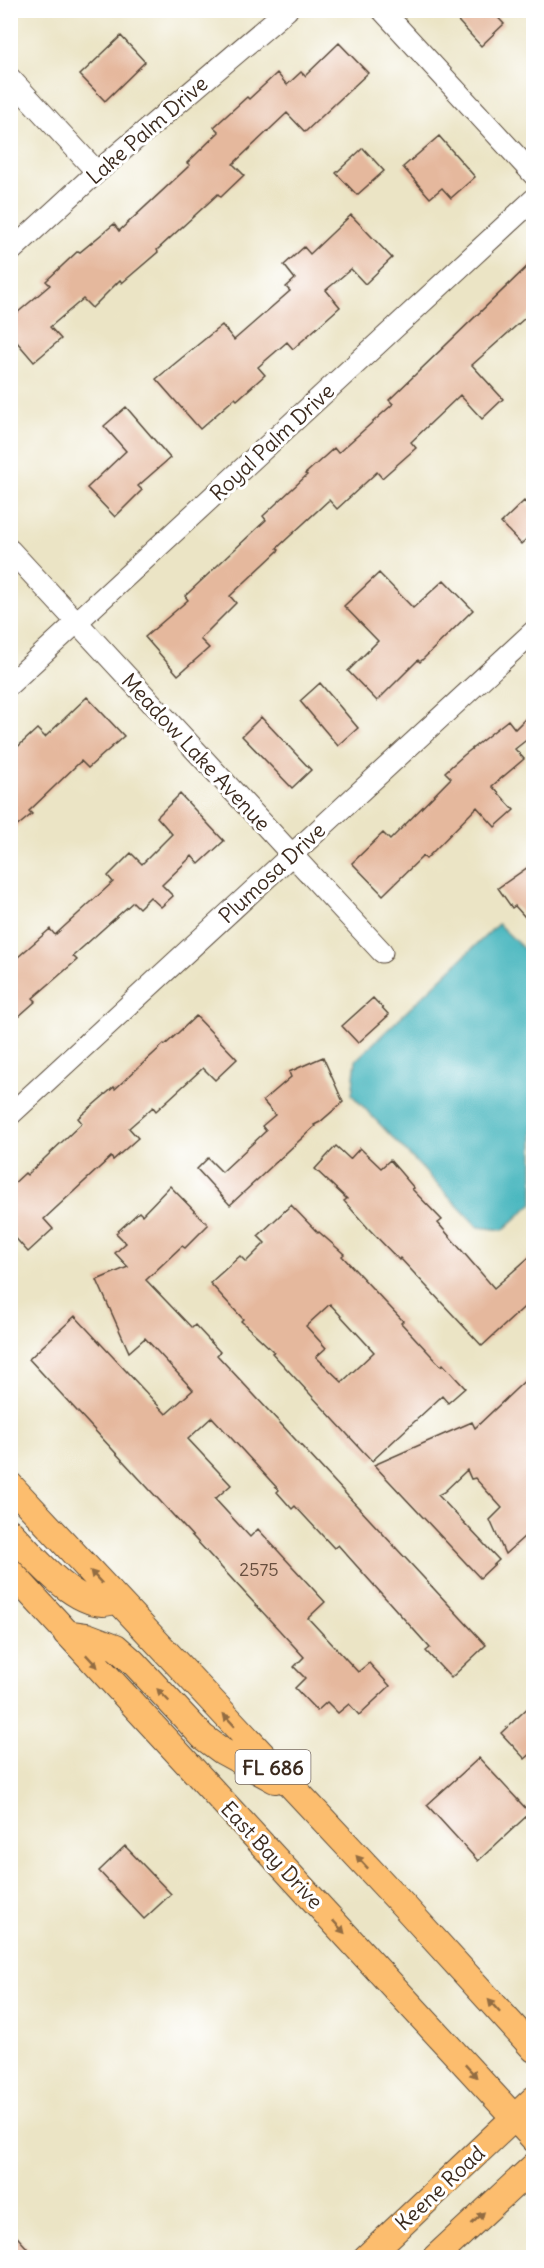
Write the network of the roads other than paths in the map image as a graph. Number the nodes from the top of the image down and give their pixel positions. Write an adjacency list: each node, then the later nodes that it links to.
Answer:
1 (287, 10): 4 (street, Lake Palm Drive)
2 (382, 10): 5 (street)
3 (10, 78): 4 (street)
4 (97, 172): 7 (street, Lake Palm Drive)
5 (534, 176)
6 (534, 200): 9 (street, Royal Palm Drive)
7 (10, 252)
8 (10, 550): 9 (street, Meadow Lake Avenue)
9 (76, 622): 11 (street, Royal Palm Drive); 12 (street, Meadow Lake Avenue)
10 (534, 631): 12 (street, Plumosa Drive)
11 (10, 684)
12 (291, 856): 13 (street, Meadow Lake Avenue); 14 (street, Plumosa Drive)
13 (382, 952)
14 (10, 1114)
15 (10, 1485): 18 (main road, FL 686, one-way to 15)
16 (10, 1532): 18 (main road)
17 (10, 1571): 19 (main road, East Bay Drive / FL 686)
18 (117, 1600): 20 (main road, FL 686, one-way to 18)
19 (66, 1633): 20 (main road, one-way to 19); 23 (main road, East Bay Drive / FL 686, one-way to 23)
20 (294, 1790): 21 (main road, FL 686, one-way to 20)
21 (534, 2049)
22 (534, 2099): 23 (main road, Keene Road)
23 (514, 2118): 24 (main road, East Bay Drive / FL 686); 26 (main road, Keene Road)
24 (534, 2139)
25 (534, 2166): 27 (main road, one-way to 25)
26 (366, 2258)
27 (435, 2258)

